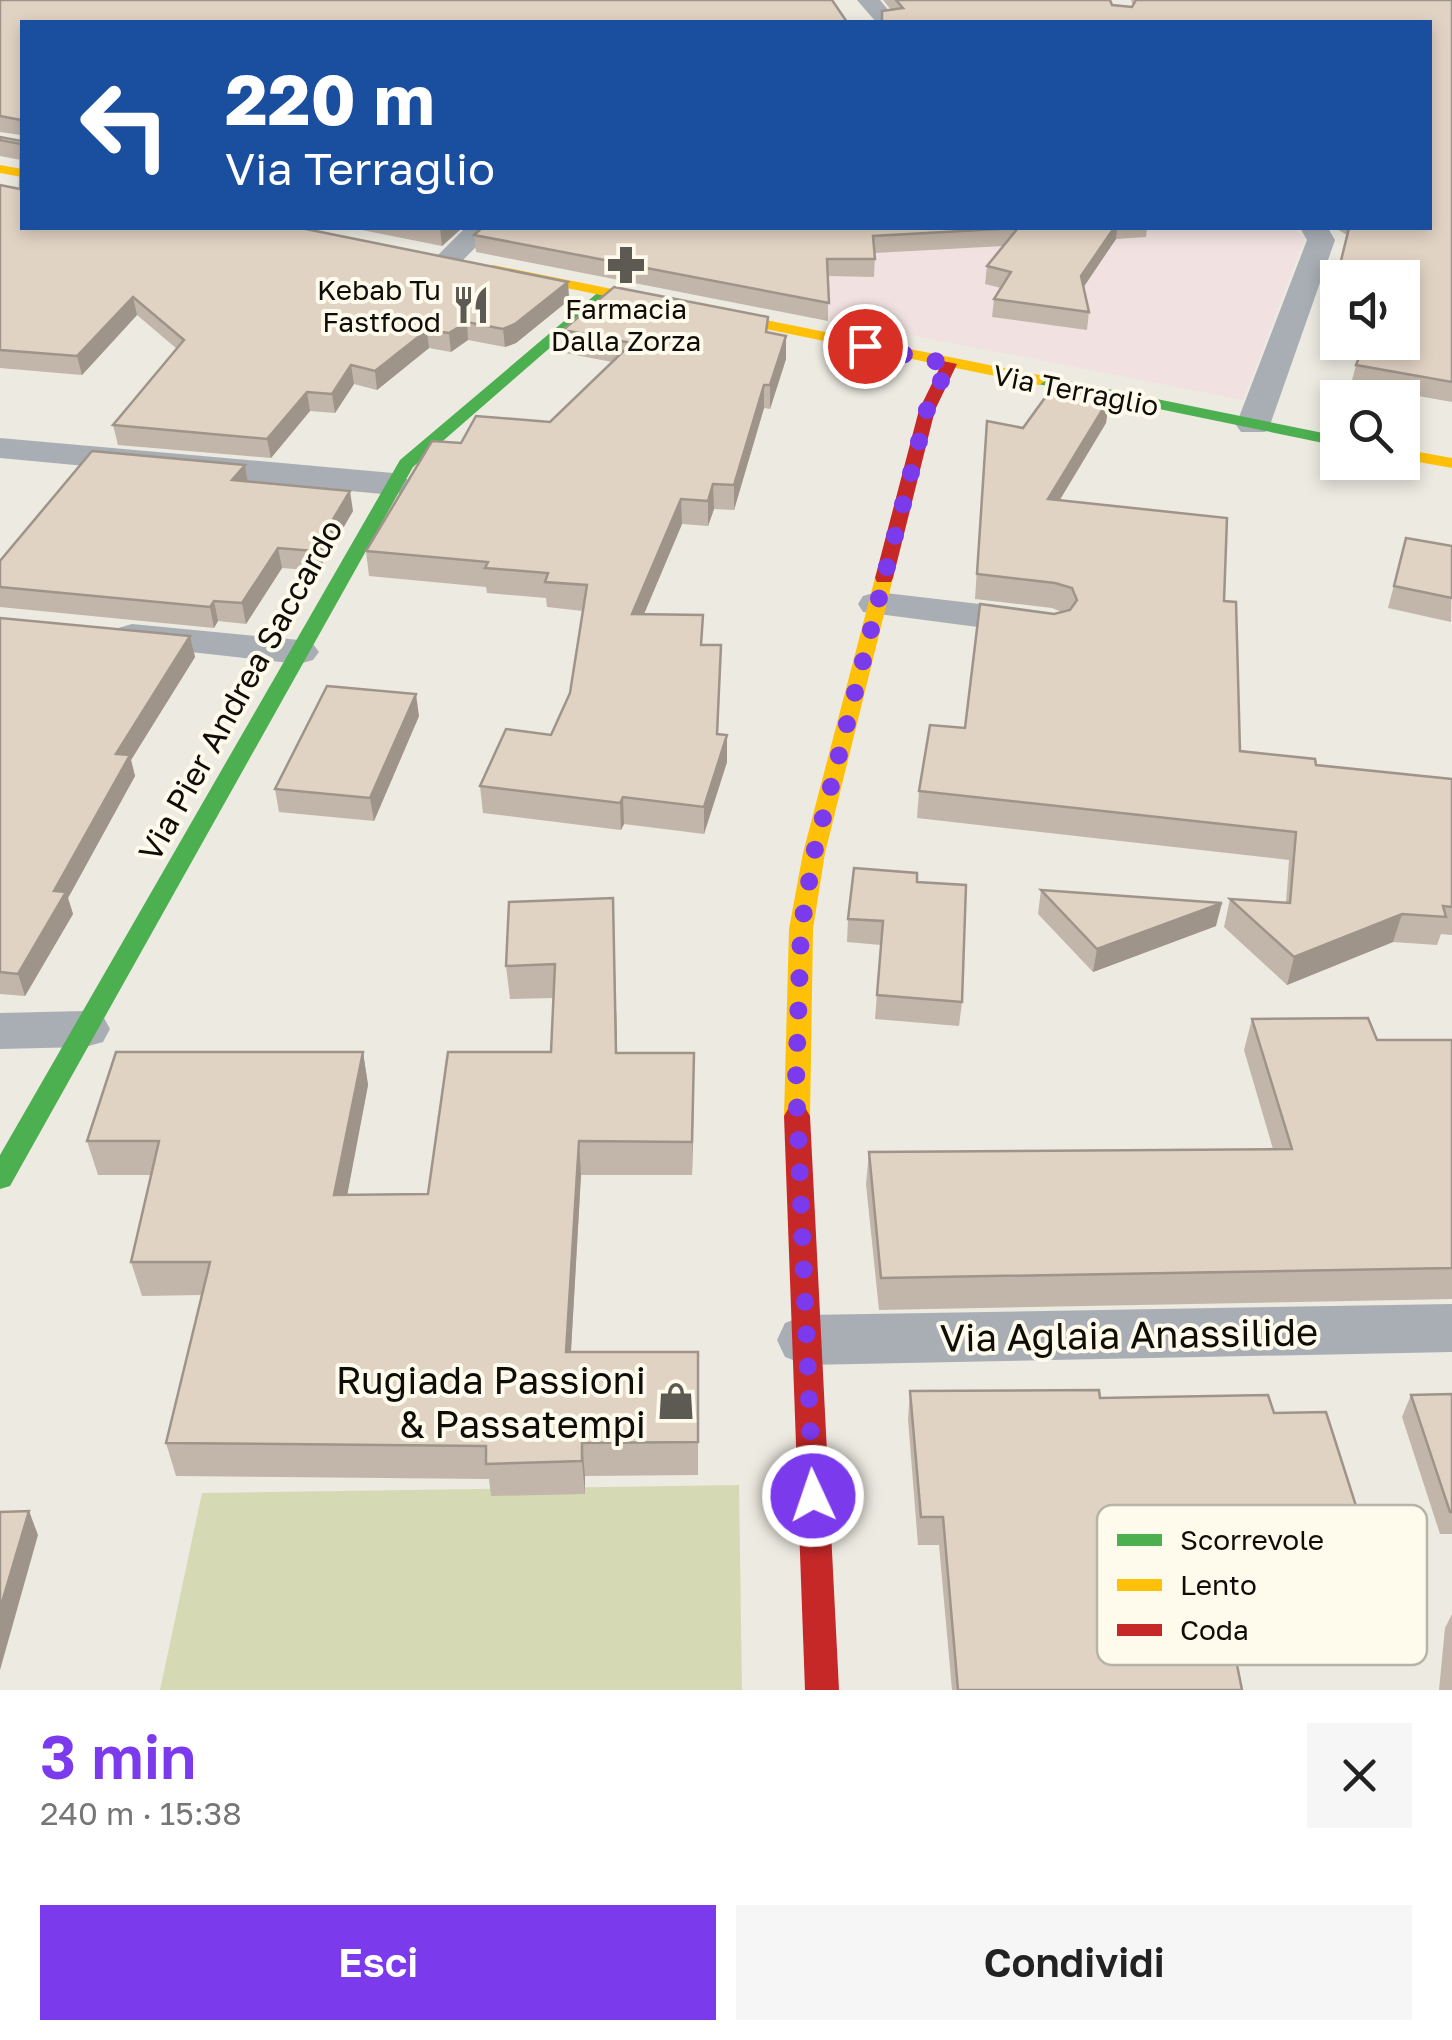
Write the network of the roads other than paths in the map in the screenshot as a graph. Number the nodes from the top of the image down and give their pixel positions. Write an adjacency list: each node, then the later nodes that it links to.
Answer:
1 (868, 0): 2 (street)
2 (885, 20)
3 (478, 230): 5 (street)
4 (1315, 230): 8 (street)
5 (439, 259): 6 (street, Via Terraglio)
6 (607, 292): 7 (street, Via Terraglio); 13 (street, Via Pier Andrea Saccardo)
7 (949, 364): 8 (street, Via Terraglio); 14 (street)
8 (1253, 425): 9 (street, Via Terraglio)
9 (1320, 438)
10 (0, 448): 13 (street)
11 (1420, 457): 12 (street)
12 (1452, 463)
13 (394, 484): 17 (street, Via Pier Andrea Saccardo)
14 (877, 604): 15 (street); 22 (street)
15 (1051, 624)
16 (94, 632): 17 (street)
17 (299, 652): 18 (street, Via Pier Andrea Saccardo)
18 (85, 1029): 19 (street); 20 (street, Via Pier Andrea Saccardo)
19 (0, 1031)
20 (0, 1179)
21 (1452, 1328): 22 (street, Via Aglaia Anassilide)
22 (806, 1340): 23 (street)
23 (822, 1690)

